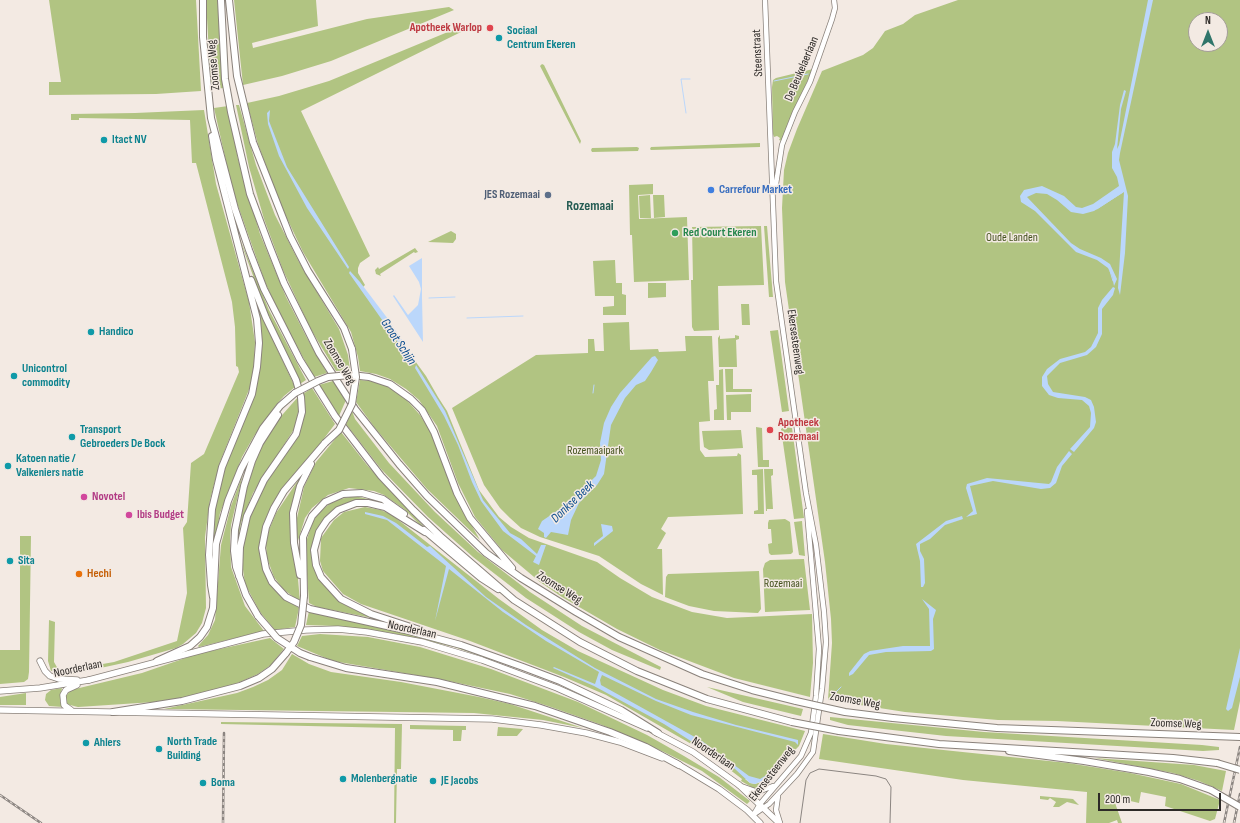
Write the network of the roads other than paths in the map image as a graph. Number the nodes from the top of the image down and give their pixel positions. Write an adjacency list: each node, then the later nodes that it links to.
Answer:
1 (202, 0): 7 (highway, Zoomse Weg)
2 (221, 0): 16 (highway, Zoomse Weg)
3 (229, 0): 12 (highway, bridge)
4 (765, 0): 6 (main road, Steenstraat)
5 (834, 0): 8 (main road, De Beukelaerlaan)
6 (769, 104): 9 (main road, Ekersesteenweg)
7 (211, 118): 10 (highway); 19 (highway, Zoomse Weg)
8 (782, 145): 9 (main road, Ekersesteenweg)
9 (772, 193): 13 (main road, Ekersesteenweg)
10 (239, 249): 15 (highway); 18 (highway)
11 (282, 407): 15 (highway); 16 (highway, bridge); 18 (highway)
12 (315, 456): 17 (highway); 20 (highway)
13 (806, 493): 33 (main road, Ekersesteenweg); 35 (main road, Ekersesteenweg)
14 (426, 532): 17 (highway); 19 (highway); 20 (highway)
15 (239, 576): 31 (highway, bridge)
16 (521, 578): 29 (highway, Zoomse Weg, bridge)
17 (304, 596): 27 (highway, bridge)
18 (214, 597): 22 (highway)
19 (514, 600): 30 (highway, Zoomse Weg, bridge)
20 (461, 645): 28 (highway)
21 (40, 661): 23 (main road)
22 (158, 661): 23 (main road, Noorderlaan); 28 (main road, Noorderlaan)
23 (89, 680): 24 (main road, Noorderlaan); 26 (main road)
24 (0, 691)
25 (0, 710): 26 (main road)
26 (73, 711): 27 (main road)
27 (113, 712): 31 (main road)
28 (658, 733): 34 (main road, Noorderlaan)
29 (1240, 737)
30 (964, 746): 32 (highway, Zoomse Weg, bridge); 37 (highway, bridge)
31 (679, 765): 38 (main road)
32 (1240, 770)
33 (776, 784): 34 (main road); 36 (main road, Ekersesteenweg)
34 (739, 785): 36 (main road, Noorderlaan)
35 (782, 790): 36 (main road, Ekersesteenweg); 40 (main road)
36 (762, 807): 38 (main road, Ekersesteenweg); 40 (main road, Noorderlaan)
37 (1240, 807)
38 (753, 815): 39 (main road)
39 (760, 823)
40 (780, 823)

